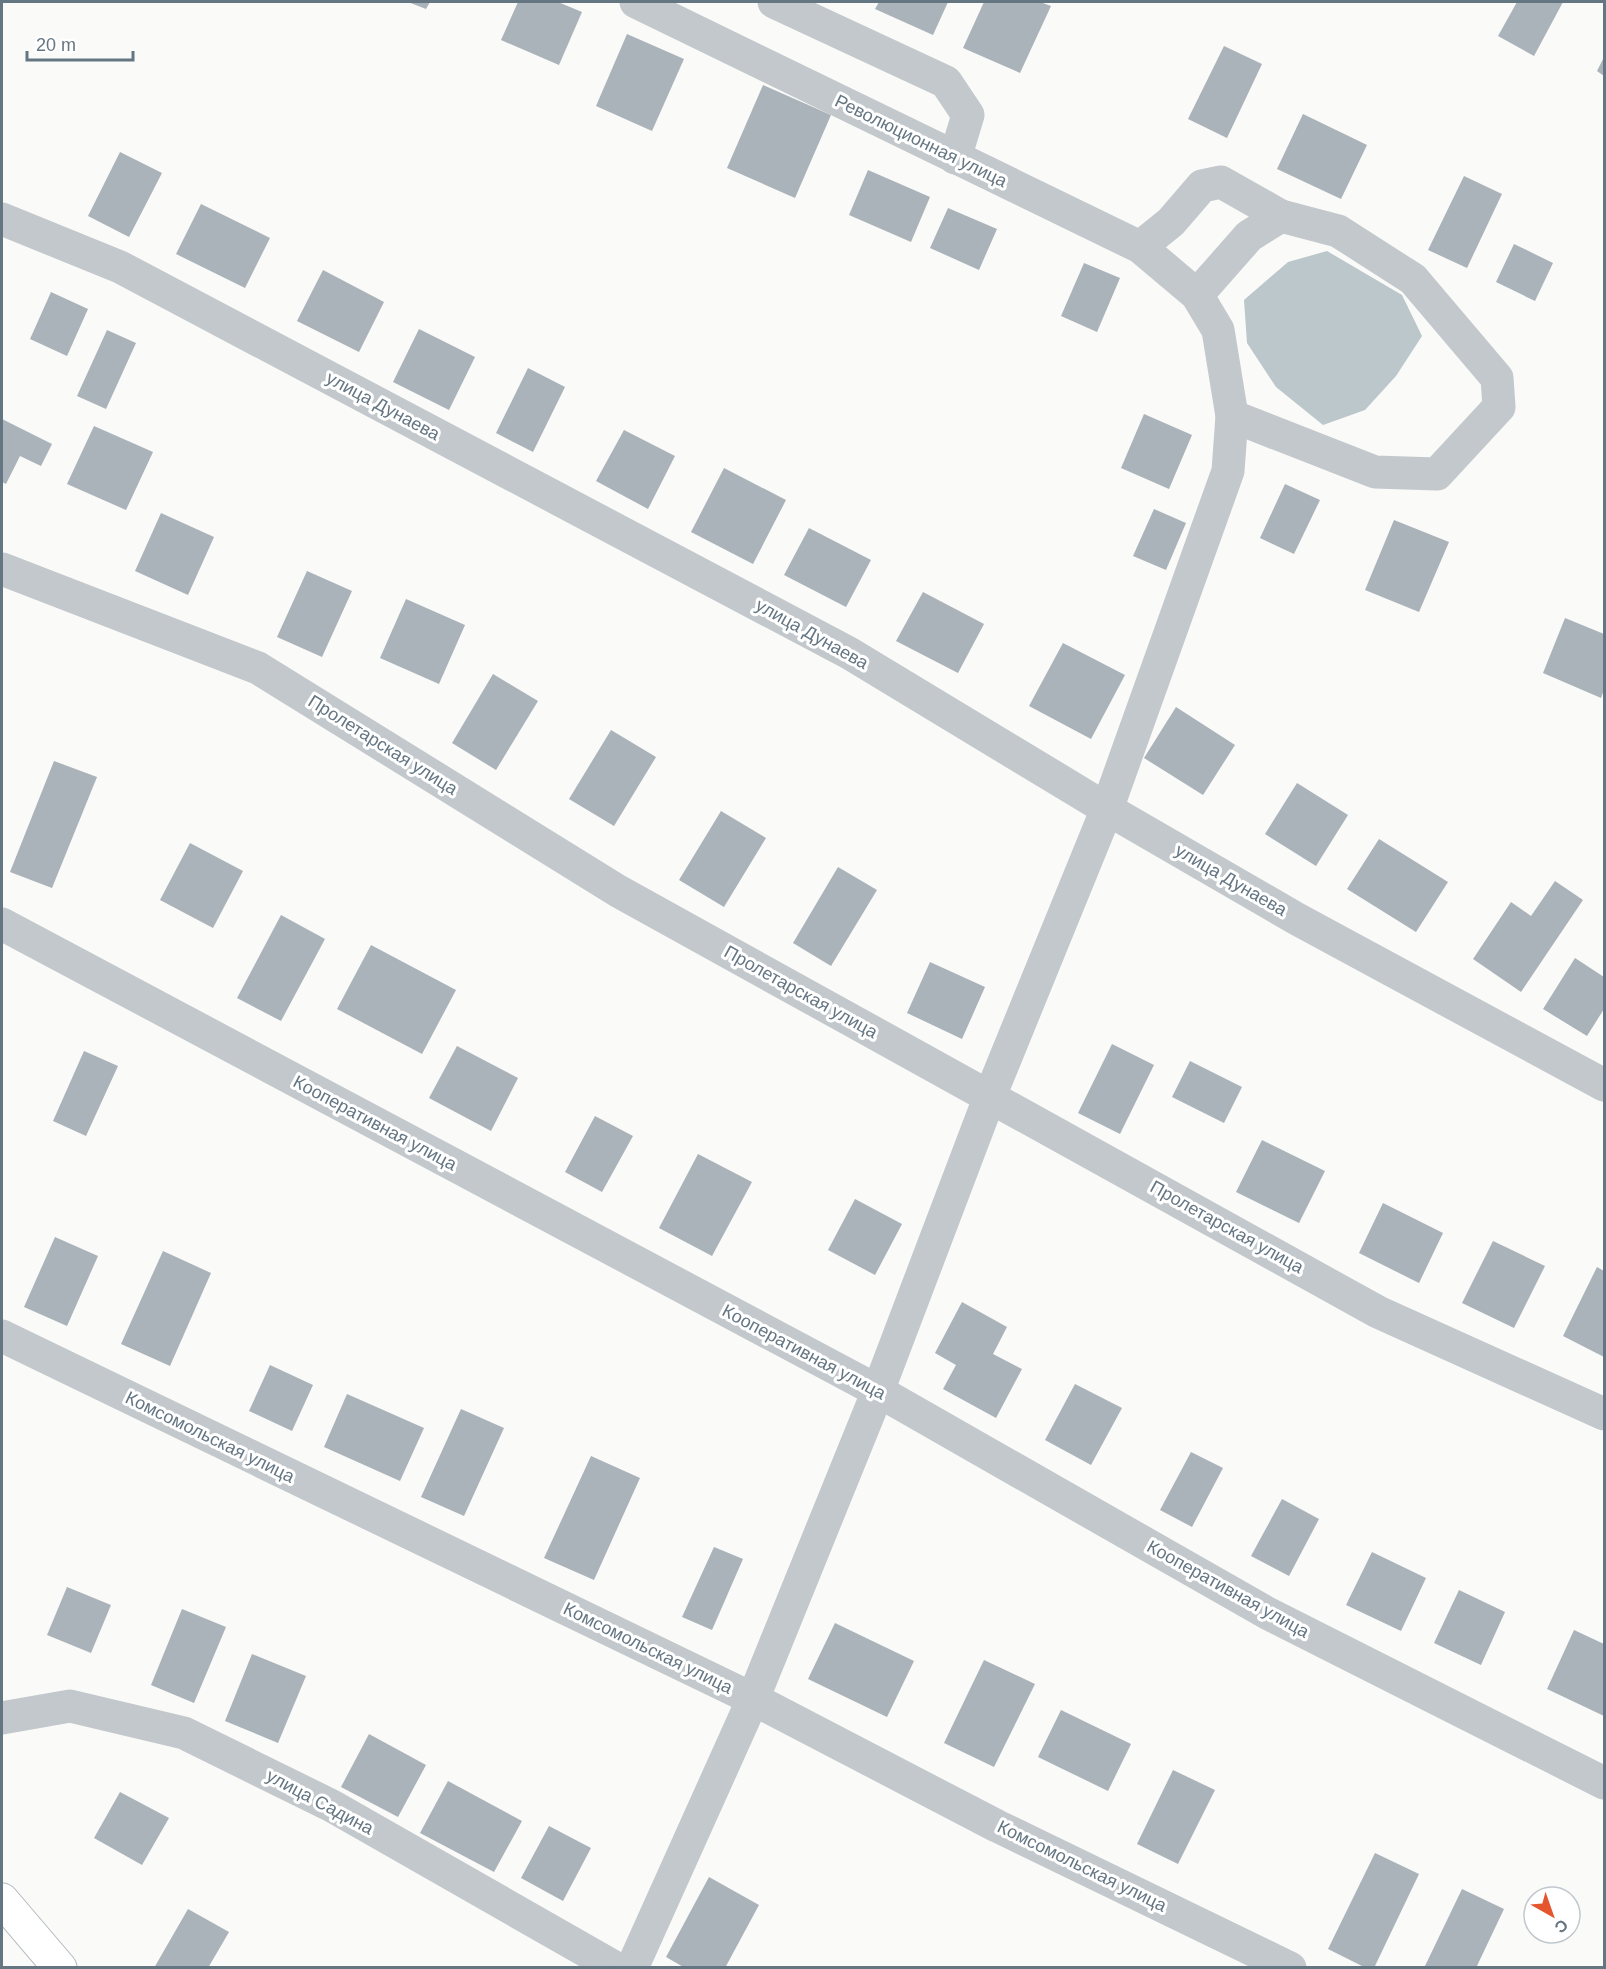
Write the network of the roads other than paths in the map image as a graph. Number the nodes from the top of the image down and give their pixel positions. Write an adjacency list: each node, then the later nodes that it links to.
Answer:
1 (636, 2): 3 (street, Революционная улица)
2 (774, 2): 3 (street)
3 (956, 158): 6 (street, Революционная улица)
4 (1281, 216): 6 (street); 7 (street); 8 (street)
5 (2, 219): 10 (street, улица Дунаева)
6 (1140, 247): 7 (street, Революционная улица)
7 (1197, 295): 8 (street, Революционная улица)
8 (1232, 416): 10 (street, Революционная улица)
9 (2, 569): 13 (street, Пролетарская улица)
10 (1107, 809): 12 (street, улица Дунаева); 13 (street, Революционная улица)
11 (2, 924): 15 (street, Кооперативная улица)
12 (1605, 1085)
13 (990, 1096): 15 (street, Революционная улица); 16 (street, Пролетарская улица)
14 (2, 1336): 17 (street, Комсомольская улица)
15 (878, 1391): 17 (street, Революционная улица); 19 (street, Кооперативная улица)
16 (1605, 1414)
17 (753, 1699): 23 (street, Революционная улица); 24 (street, Комсомольская улица)
18 (2, 1718): 22 (street, улица Садина)
19 (1605, 1783)
20 (2, 1900): 21 (main road)
21 (60, 1968)
22 (616, 1968)
23 (632, 1968)
24 (1290, 1968)

